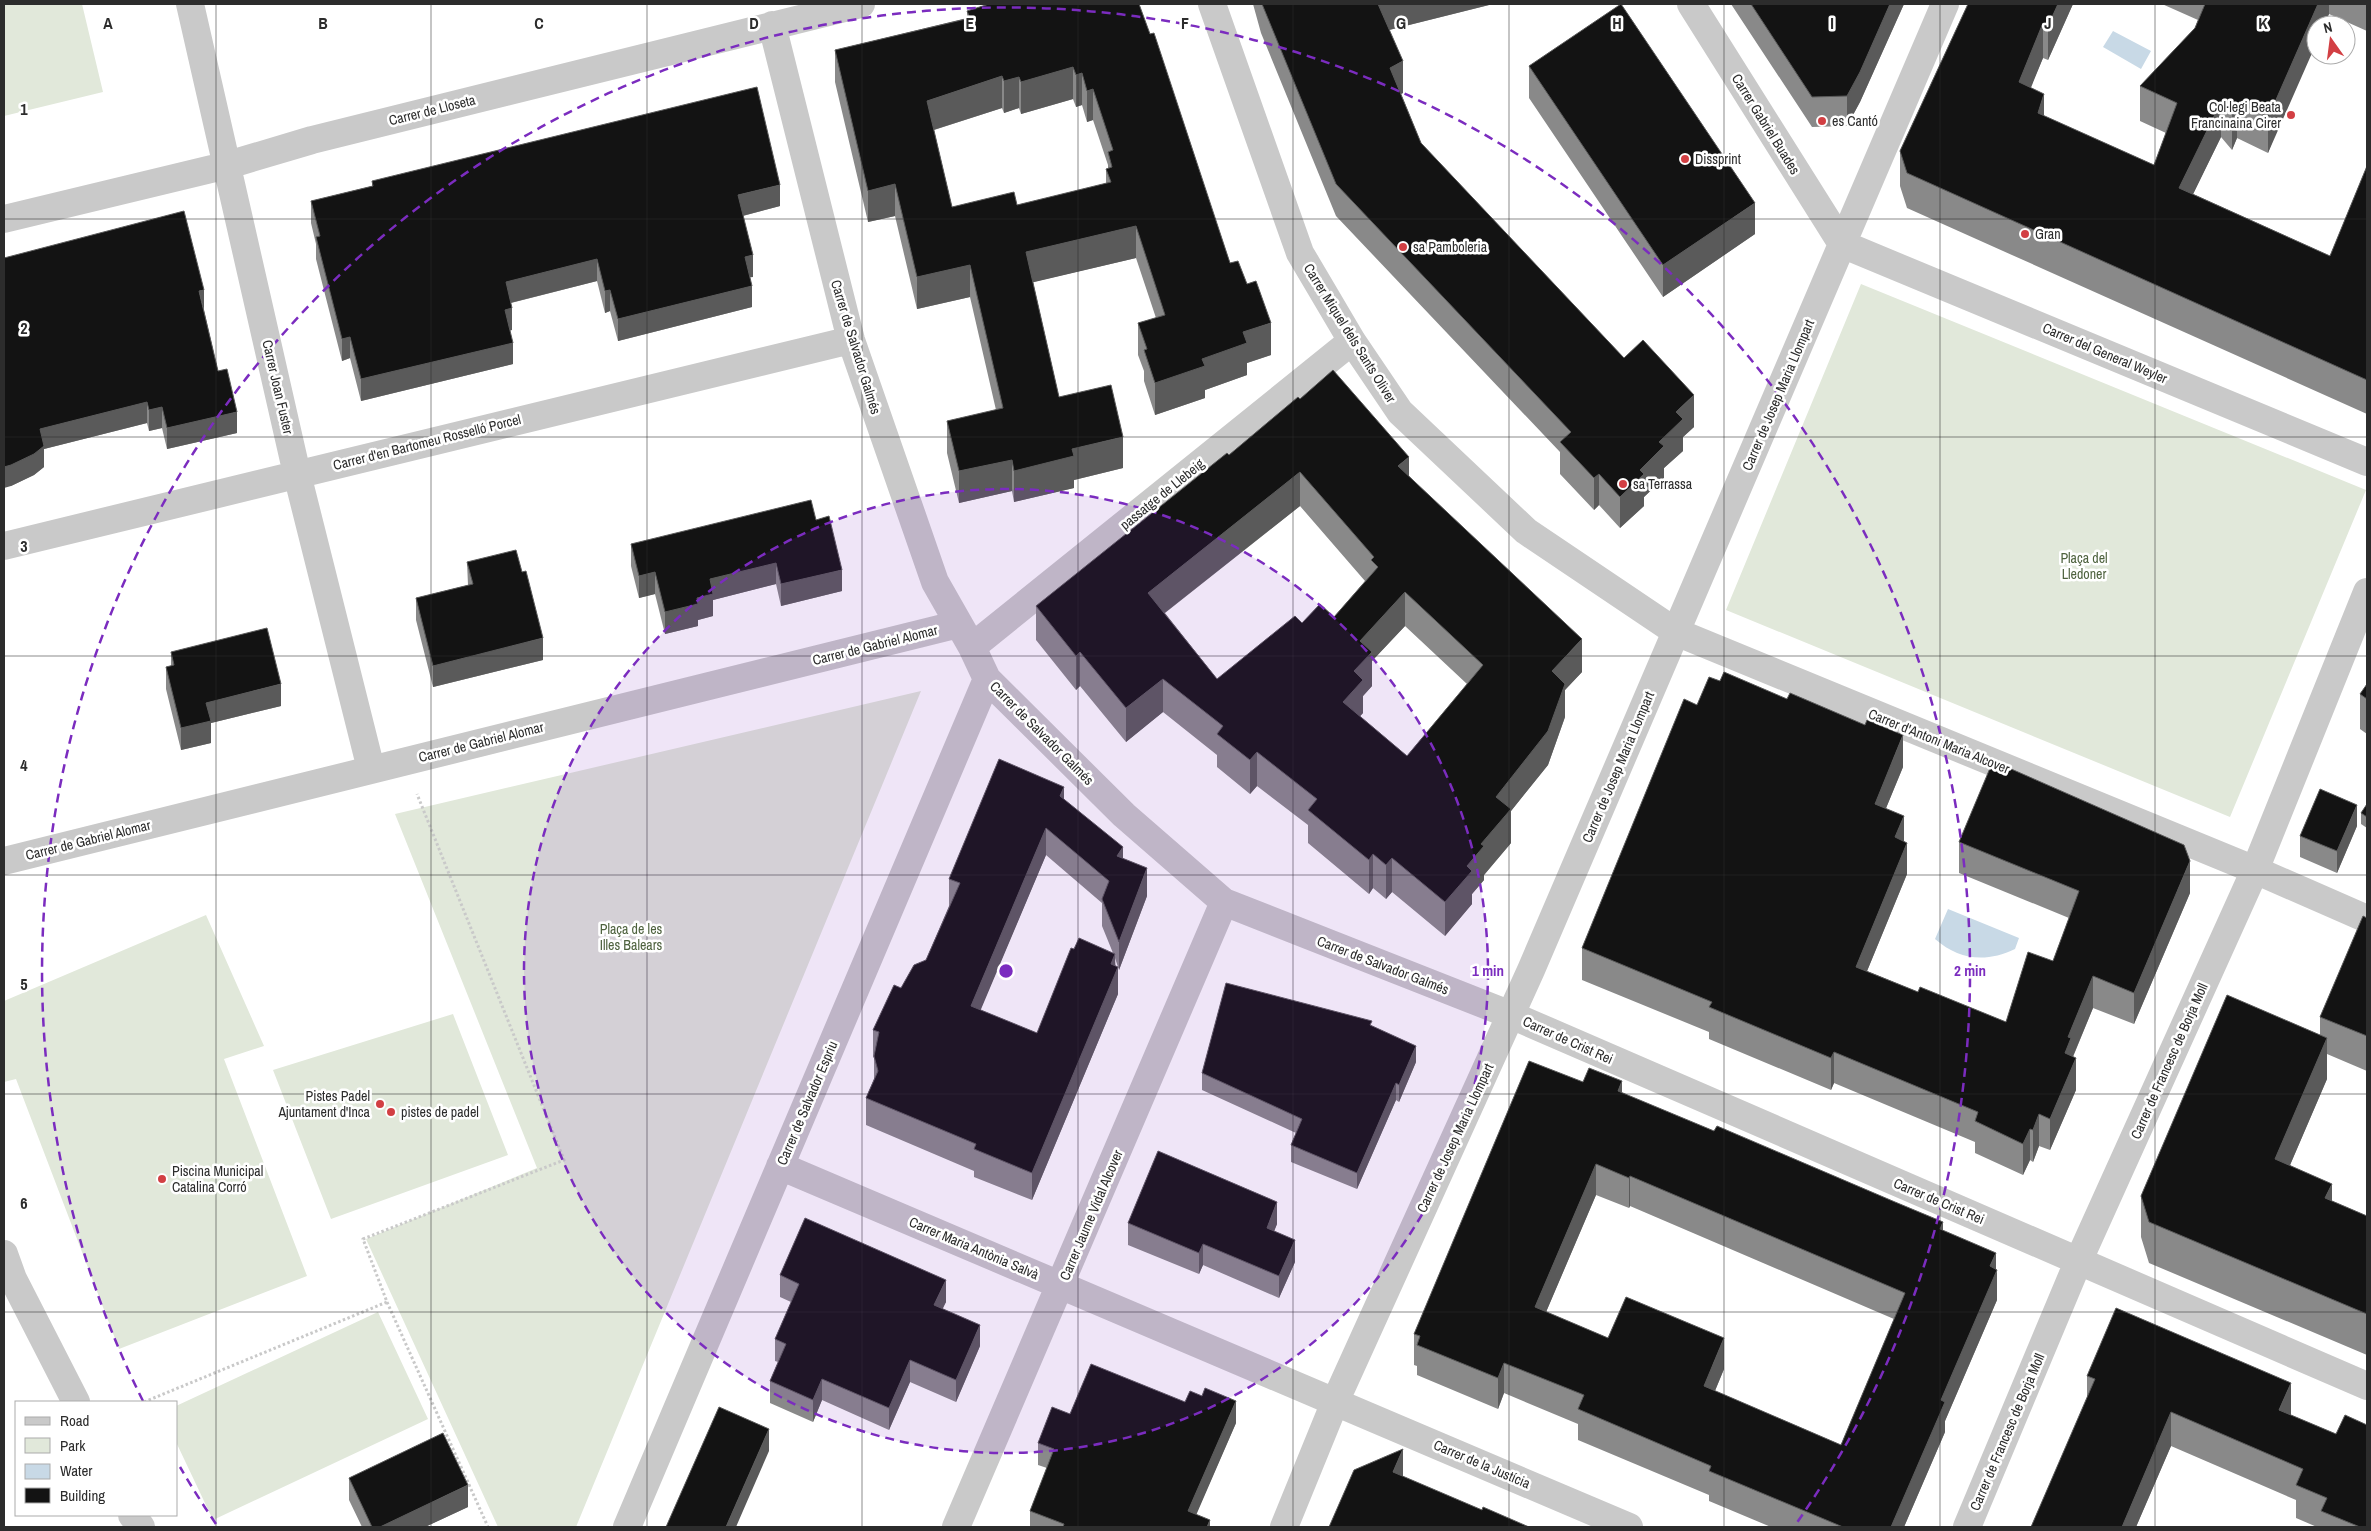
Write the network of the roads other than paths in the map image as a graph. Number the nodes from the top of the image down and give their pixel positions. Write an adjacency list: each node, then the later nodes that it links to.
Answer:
1 (190, 4): 7 (street, Carrer Joan Fuster)
2 (861, 4): 6 (street, Carrer de Lloseta)
3 (1212, 4): 11 (street, Carrer Miquel dels Sants Oliver)
4 (1691, 4): 9 (street, Carrer Gabriel Buades)
5 (1945, 4): 9 (street, Carrer de Josep Maria Llompart)
6 (772, 25): 7 (street, Carrer de Lloseta); 10 (street, Carrer de Salvador Galmés)
7 (228, 165): 8 (street, Carrer de Lloseta); 13 (street, Carrer Joan Fuster)
8 (4, 219)
9 (1842, 244): 12 (street, Carrer del General Weyler); 16 (street, Carrer de Josep Maria Llompart)
10 (850, 340): 13 (street, Carrer d'en Bartomeu Rosselló Porcel); 17 (street, Carrer de Salvador Galmés)
11 (1352, 341): 16 (street, Carrer Miquel dels Sants Oliver); 17 (street, passatge de Llebeig)
12 (2367, 462)
13 (297, 474): 14 (street, Carrer d'en Bartomeu Rosselló Porcel); 19 (street, Carrer Joan Fuster)
14 (4, 546)
15 (2367, 592): 21 (street, Carrer de Francesc de Borja Moll)
16 (1676, 632): 21 (street, Carrer d'Antoni Maria Alcover); 24 (street, Carrer de Josep Maria Llompart)
17 (966, 636): 18 (street, Carrer de Salvador Galmés); 19 (street, Carrer de Gabriel Alomar)
18 (987, 679): 22 (street, Carrer de Salvador Galmés); 25 (street, Carrer de Salvador Espriu)
19 (371, 770): 20 (street, Carrer de Gabriel Alomar)
20 (4, 861)
21 (2255, 870): 23 (street, Carrer d'Antoni Maria Alcover); 27 (street, Carrer de Francesc de Borja Moll)
22 (1224, 902): 24 (street, Carrer de Salvador Galmés); 28 (street, Carrer Jaume Vidal Alcover)
23 (2367, 919)
24 (1511, 1015): 27 (street, Carrer de Crist Rei); 31 (street, Carrer de Josep Maria Llompart)
25 (780, 1166): 28 (street, Carrer Maria Antònia Salvà); 34 (street, Carrer de Salvador Espriu)
26 (4, 1254): 30 (street)
27 (2078, 1262): 29 (street, Carrer de Crist Rei); 38 (street, Carrer de Francesc de Borja Moll)
28 (1061, 1285): 31 (street, Carrer Maria Antònia Salvà); 35 (street, Carrer Jaume Vidal Alcover)
29 (2367, 1386)
30 (75, 1401)
31 (1335, 1402): 36 (street, Carrer de Josep Maria Llompart); 37 (street, Carrer de la Justícia)
32 (133, 1516): 33 (street)
33 (141, 1527)
34 (627, 1527)
35 (956, 1527)
36 (1284, 1527)
37 (1629, 1527)
38 (1967, 1527)

